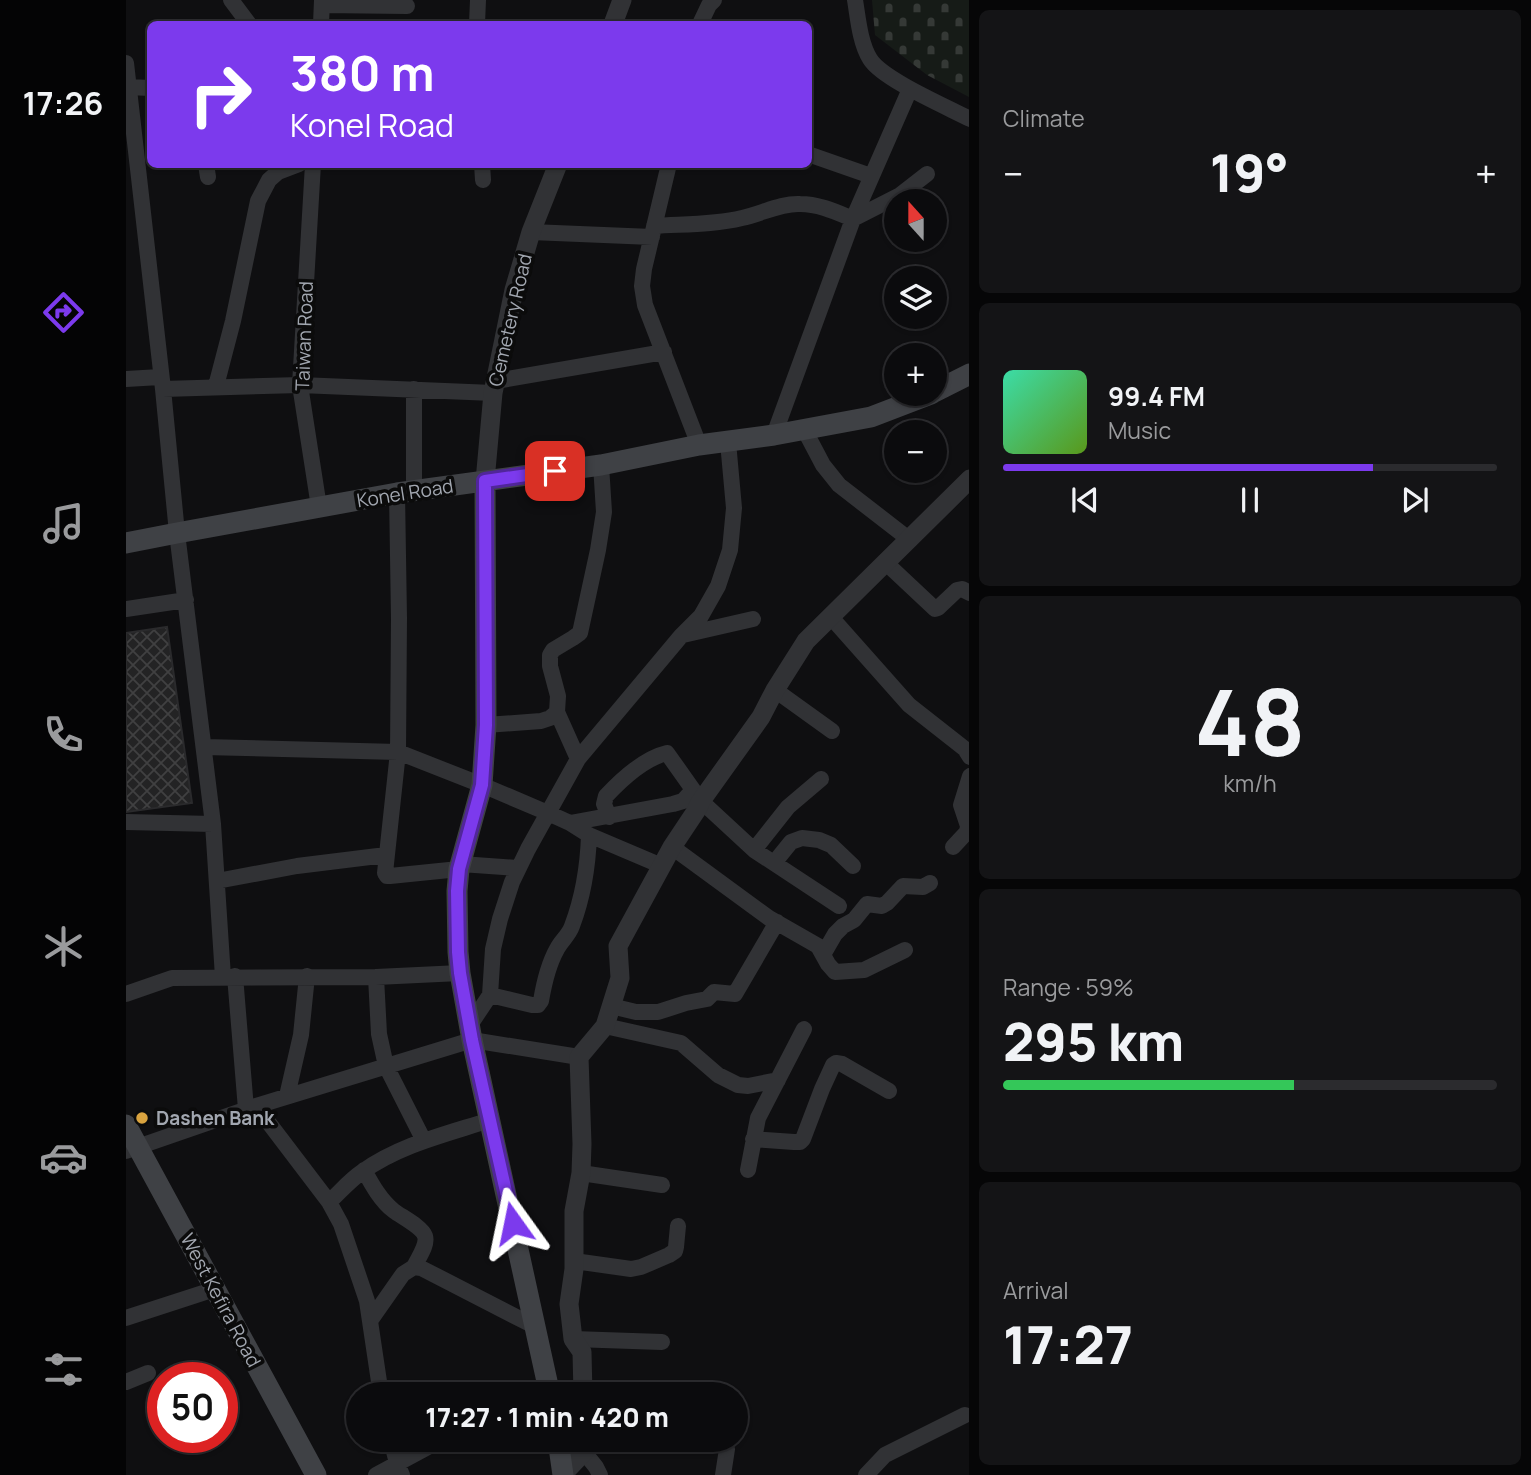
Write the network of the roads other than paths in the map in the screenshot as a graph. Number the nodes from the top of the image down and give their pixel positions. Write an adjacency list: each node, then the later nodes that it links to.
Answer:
1 (231, 0): 8 (street)
2 (478, 0): 10 (street)
3 (622, 0): 11 (street)
4 (714, 0): 12 (street)
5 (855, 0): 16 (street)
6 (322, 3): 7 (street); 9 (street)
7 (407, 6)
8 (247, 21)
9 (321, 21)
10 (477, 21)
11 (613, 21)
12 (702, 21)
13 (126, 63): 14 (street)
14 (128, 87): 15 (street); 17 (street)
15 (147, 88)
16 (910, 89): 18 (street); 25 (street)
17 (129, 115): 32 (street)
18 (969, 119)
19 (812, 155): 25 (street)
20 (288, 168): 33 (street)
21 (313, 168): 34 (street, Taiwan Road)
22 (556, 168): 27 (street, Cemetery Road)
23 (668, 168): 28 (street)
24 (928, 174): 26 (street)
25 (871, 176): 26 (street)
26 (853, 219): 28 (street); 40 (street)
27 (531, 232): 28 (street); 36 (street, Cemetery Road)
28 (653, 232): 29 (street)
29 (664, 352): 36 (street); 42 (street)
30 (969, 374): 35 (main road, Konel Road)
31 (126, 379): 32 (street)
32 (161, 383): 33 (street); 48 (street)
33 (216, 386): 34 (street)
34 (300, 386): 37 (street); 47 (street, Taiwan Road)
35 (947, 386)
36 (495, 387): 37 (street); 45 (street, Cemetery Road)
37 (414, 389): 46 (street)
38 (898, 406): 39 (main road, Konel Road)
39 (804, 429): 40 (main road, Konel Road); 49 (street)
40 (774, 435): 41 (main road, Konel Road)
41 (728, 442): 42 (main road, Konel Road); 57 (street)
42 (699, 445): 43 (main road, Konel Road)
43 (601, 465): 45 (main road, Konel Road); 59 (street)
44 (969, 479): 49 (street)
45 (485, 481): 46 (main road, Konel Road); 60 (main road)
46 (406, 492): 47 (main road, Konel Road); 63 (street)
47 (318, 506): 48 (main road, Konel Road)
48 (177, 533): 50 (main road, Konel Road); 53 (street)
49 (910, 540): 51 (street)
50 (126, 543)
51 (886, 562): 52 (street); 55 (street)
52 (969, 593)
53 (186, 600): 54 (street); 62 (street)
54 (126, 609)
55 (830, 616): 58 (street); 64 (street)
56 (753, 618): 57 (street)
57 (681, 636): 65 (street)
58 (775, 690): 61 (street); 69 (street)
59 (557, 712): 60 (street); 65 (street)
60 (486, 725): 68 (main road)
61 (832, 731)
62 (204, 747): 63 (street); 74 (street)
63 (398, 752): 68 (street); 79 (street)
64 (969, 757)
65 (578, 760): 70 (street)
66 (969, 776): 77 (street)
67 (821, 779): 78 (street)
68 (482, 785): 70 (street); 83 (main road)
69 (697, 796): 71 (street); 71 (street); 76 (street); 78 (street)
70 (548, 813): 73 (street); 84 (street)
71 (609, 817): 73 (street)
72 (126, 822): 74 (street)
73 (570, 823): 75 (street)
74 (213, 824): 85 (street)
75 (589, 835): 81 (street); 96 (street)
76 (672, 847): 81 (street); 88 (street)
77 (953, 847)
78 (754, 850): 80 (street)
79 (386, 855): 83 (street); 85 (street)
80 (774, 863): 82 (street); 87 (street)
81 (662, 866): 97 (street)
82 (853, 866)
83 (460, 867): 84 (street); 91 (main road)
84 (517, 868): 96 (street)
85 (217, 881): 93 (street)
86 (930, 883): 90 (street)
87 (839, 906)
88 (776, 922): 90 (street); 97 (street)
89 (905, 950): 90 (street)
90 (824, 953)
91 (460, 973): 94 (street); 100 (main road)
92 (307, 976): 93 (street); 94 (street); 105 (street)
93 (229, 977): 95 (street); 106 (street)
94 (376, 977): 102 (street)
95 (126, 994)
96 (490, 995): 100 (street)
97 (611, 1006): 98 (street)
98 (605, 1026): 101 (street); 103 (street)
99 (804, 1029): 103 (street)
100 (471, 1033): 101 (street); 102 (street); 107 (main road)
101 (579, 1057): 114 (street)
102 (386, 1066): 105 (street); 110 (street)
103 (778, 1080): 109 (street)
104 (888, 1091): 109 (street)
105 (287, 1096): 106 (street)
106 (251, 1108): 111 (street); 116 (street)
107 (490, 1120): 110 (street); 123 (main road)
108 (126, 1125): 111 (main road, West Kefira Road)
109 (753, 1139): 113 (street)
110 (424, 1142): 112 (street)
111 (133, 1149): 120 (main road, West Kefira Road)
112 (364, 1170): 116 (street); 119 (street)
113 (748, 1170)
114 (581, 1173): 115 (street); 118 (street)
115 (662, 1185)
116 (329, 1202): 122 (street)
117 (678, 1226): 118 (street)
118 (574, 1261): 124 (street)
119 (414, 1267): 122 (street); 123 (street)
120 (215, 1289): 121 (street); 139 (main road, West Kefira Road)
121 (126, 1318)
122 (370, 1321): 128 (street)
123 (536, 1327): 129 (main road)
124 (573, 1339): 125 (street); 130 (street)
125 (662, 1342)
126 (147, 1373): 127 (street)
127 (126, 1382)
128 (379, 1382)
129 (543, 1382)
130 (583, 1382)
131 (965, 1415): 144 (street)
132 (394, 1452): 138 (street)
133 (424, 1452): 138 (street)
134 (560, 1452): 141 (main road)
135 (580, 1452): 141 (street)
136 (588, 1452): 142 (street)
137 (727, 1452): 143 (street)
138 (399, 1469): 140 (street)
139 (316, 1475)
140 (376, 1475)
141 (563, 1475)
142 (600, 1475)
143 (723, 1475)
144 (866, 1475)

